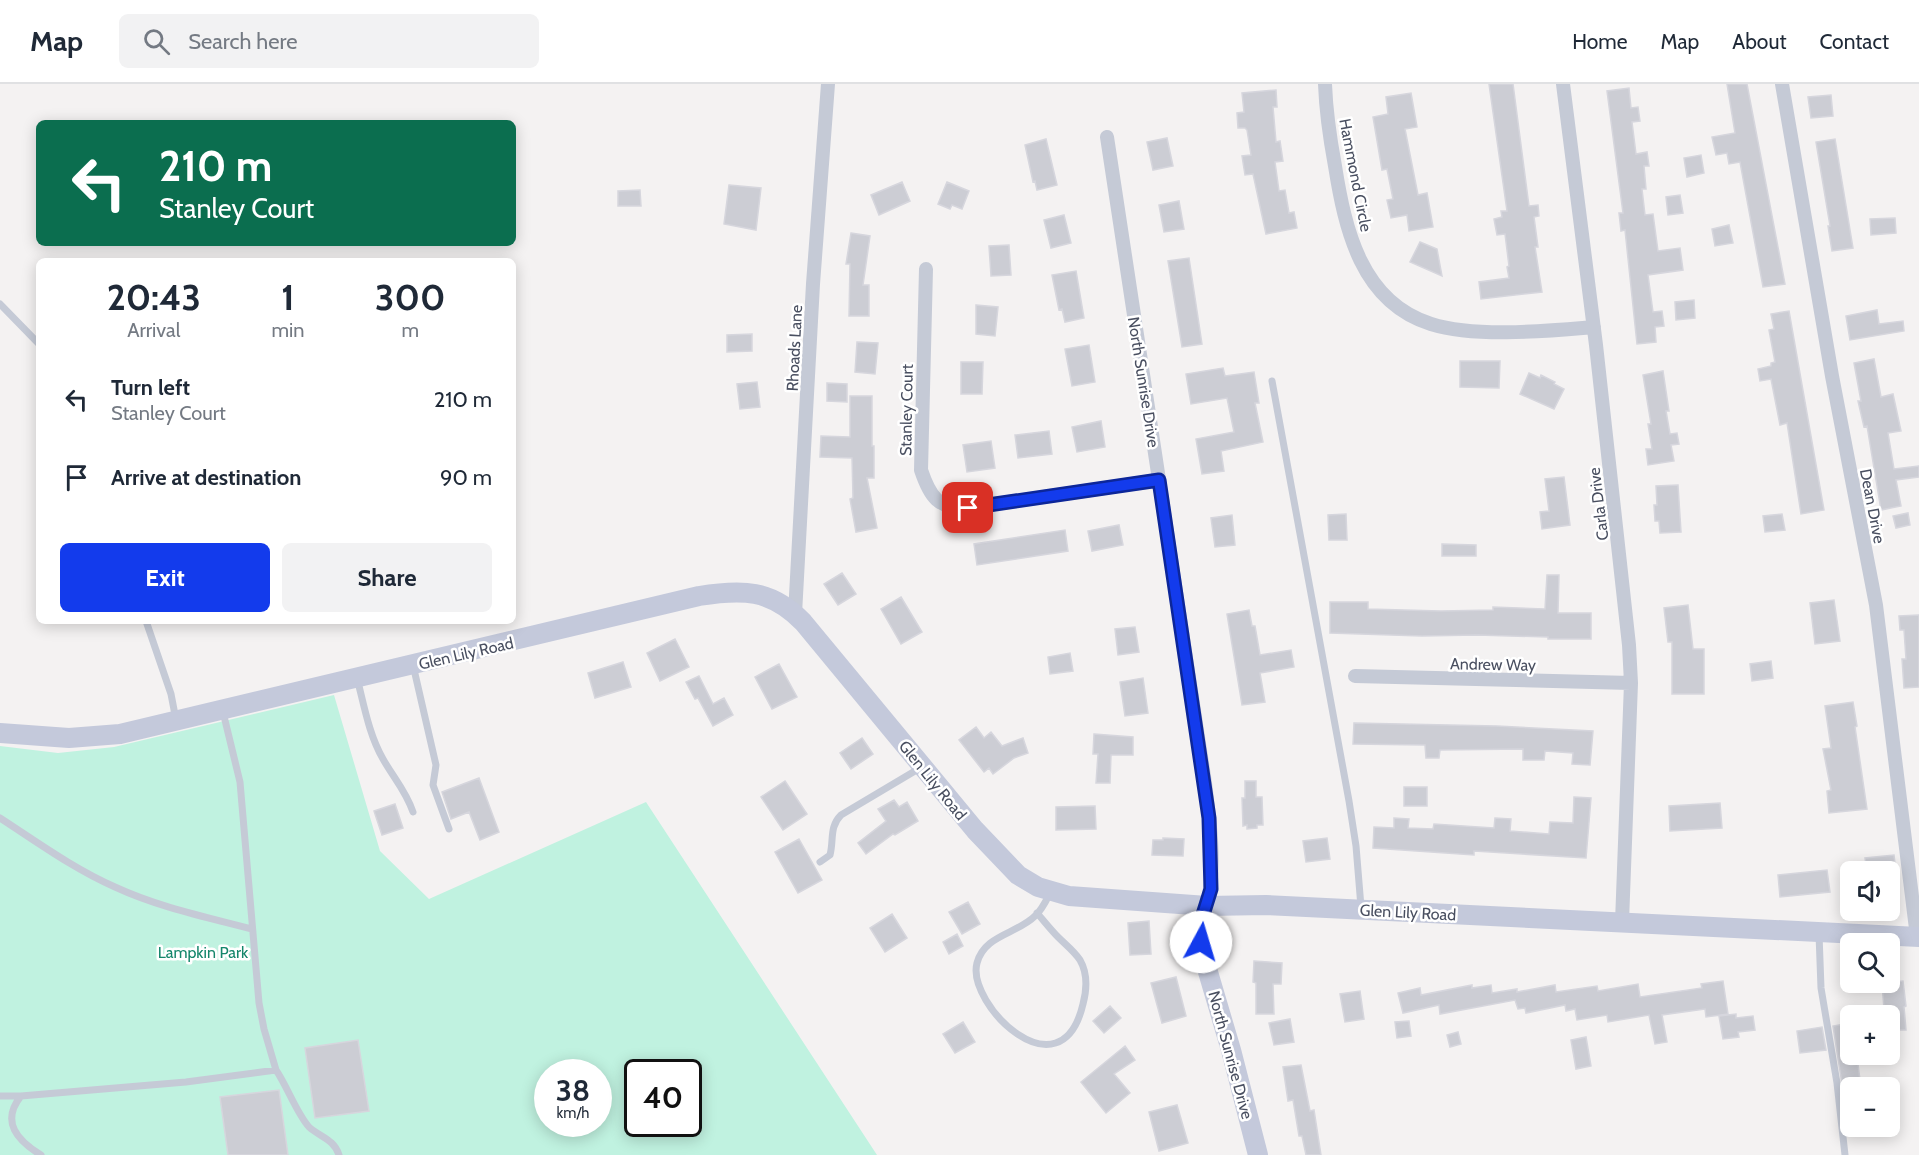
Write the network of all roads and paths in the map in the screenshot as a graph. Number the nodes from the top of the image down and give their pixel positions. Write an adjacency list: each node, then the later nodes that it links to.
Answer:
1 (828, 84): 12 (street, Rhoads Lane)
2 (1325, 84): 8 (street, Hammond Circle)
3 (1563, 84): 8 (street, Carla Drive)
4 (1782, 84): 33 (street, Dean Drive)
5 (1107, 137): 11 (street, North Sunrise Drive)
6 (926, 269): 11 (street, Stanley Court)
7 (0, 304): 9 (lane)
8 (1594, 327): 17 (street, Carla Drive)
9 (36, 341)
10 (1272, 381): 28 (lane)
11 (1159, 480): 27 (street, North Sunrise Drive)
12 (795, 614): 14 (street, Glen Lily Road); 21 (street, Glen Lily Road)
13 (147, 624): 19 (lane)
14 (413, 665): 16 (street, Glen Lily Road); 24 (lane)
15 (1354, 676): 17 (street, Andrew Way)
16 (357, 678): 18 (street, Glen Lily Road); 22 (lane)
17 (1631, 683): 30 (street, Carla Drive)
18 (223, 711): 19 (street, Glen Lily Road); 31 (lane)
19 (176, 722): 20 (street, Glen Lily Road)
20 (0, 733)
21 (923, 767): 25 (lane); 26 (street, Glen Lily Road)
22 (413, 812)
23 (0, 818): 31 (lane)
24 (449, 829)
25 (820, 862)
26 (1051, 891): 27 (street, Glen Lily Road); 29 (lane)
27 (1207, 906): 28 (street, Glen Lily Road); 39 (street, North Sunrise Drive)
28 (1361, 909): 30 (street, Glen Lily Road)
29 (1037, 913): 29 (lane)
30 (1622, 922): 32 (street, Glen Lily Road)
31 (252, 929): 34 (lane)
32 (1818, 933): 33 (street, Glen Lily Road); 40 (lane)
33 (1918, 937)
34 (276, 1070): 36 (lane); 38 (lane)
35 (0, 1096): 36 (lane)
36 (21, 1096): 37 (lane)
37 (41, 1155)
38 (339, 1155)
39 (1258, 1155)
40 (1845, 1155)

